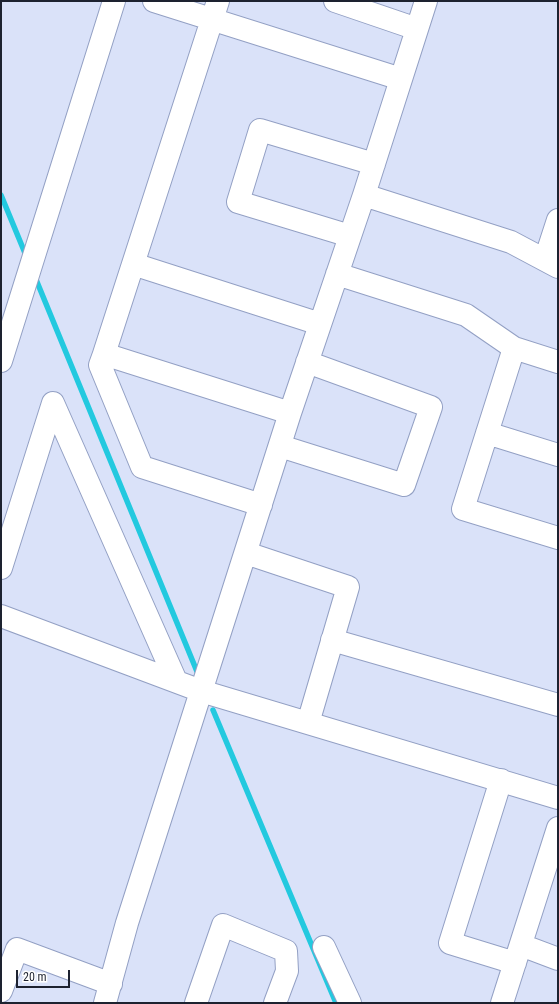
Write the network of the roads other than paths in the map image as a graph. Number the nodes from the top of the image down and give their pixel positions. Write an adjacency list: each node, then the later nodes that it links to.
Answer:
1 (114, 1): 18 (street)
2 (154, 1): 5 (street)
3 (335, 1): 6 (street)
4 (426, 1): 6 (street)
5 (215, 10): 7 (street); 12 (street)
6 (417, 29): 7 (street)
7 (401, 79): 8 (street)
8 (374, 164): 9 (street); 11 (street)
9 (364, 195): 11 (street); 13 (street)
10 (558, 220): 13 (street)
11 (350, 236): 14 (street)
12 (133, 264): 15 (street); 17 (street)
13 (551, 264)
14 (337, 274): 15 (street); 16 (street)
15 (320, 324): 19 (street)
16 (514, 348): 20 (street); 22 (street)
17 (104, 354): 21 (street); 25 (street)
18 (1, 361)
19 (307, 362): 21 (street); 23 (street)
20 (558, 362)
21 (290, 413): 23 (street)
22 (487, 434): 24 (street); 26 (street)
23 (280, 446): 25 (street)
24 (558, 455)
25 (261, 505): 27 (street)
26 (558, 538)
27 (246, 553): 30 (street); 32 (street)
28 (1, 568): 31 (street)
29 (1, 616): 31 (street)
30 (332, 640): 33 (street); 34 (street)
31 (176, 681): 32 (street)
32 (201, 691): 34 (street); 42 (street)
33 (558, 705)
34 (308, 723): 35 (street)
35 (501, 780): 36 (street); 39 (street)
36 (558, 798)
37 (558, 828): 39 (street)
38 (324, 947): 45 (street)
39 (518, 954): 40 (street); 46 (street)
40 (558, 959)
41 (1, 991): 42 (street)
42 (108, 993)
43 (196, 1003): 44 (street)
44 (275, 1003)
45 (350, 1003)
46 (502, 1003)

